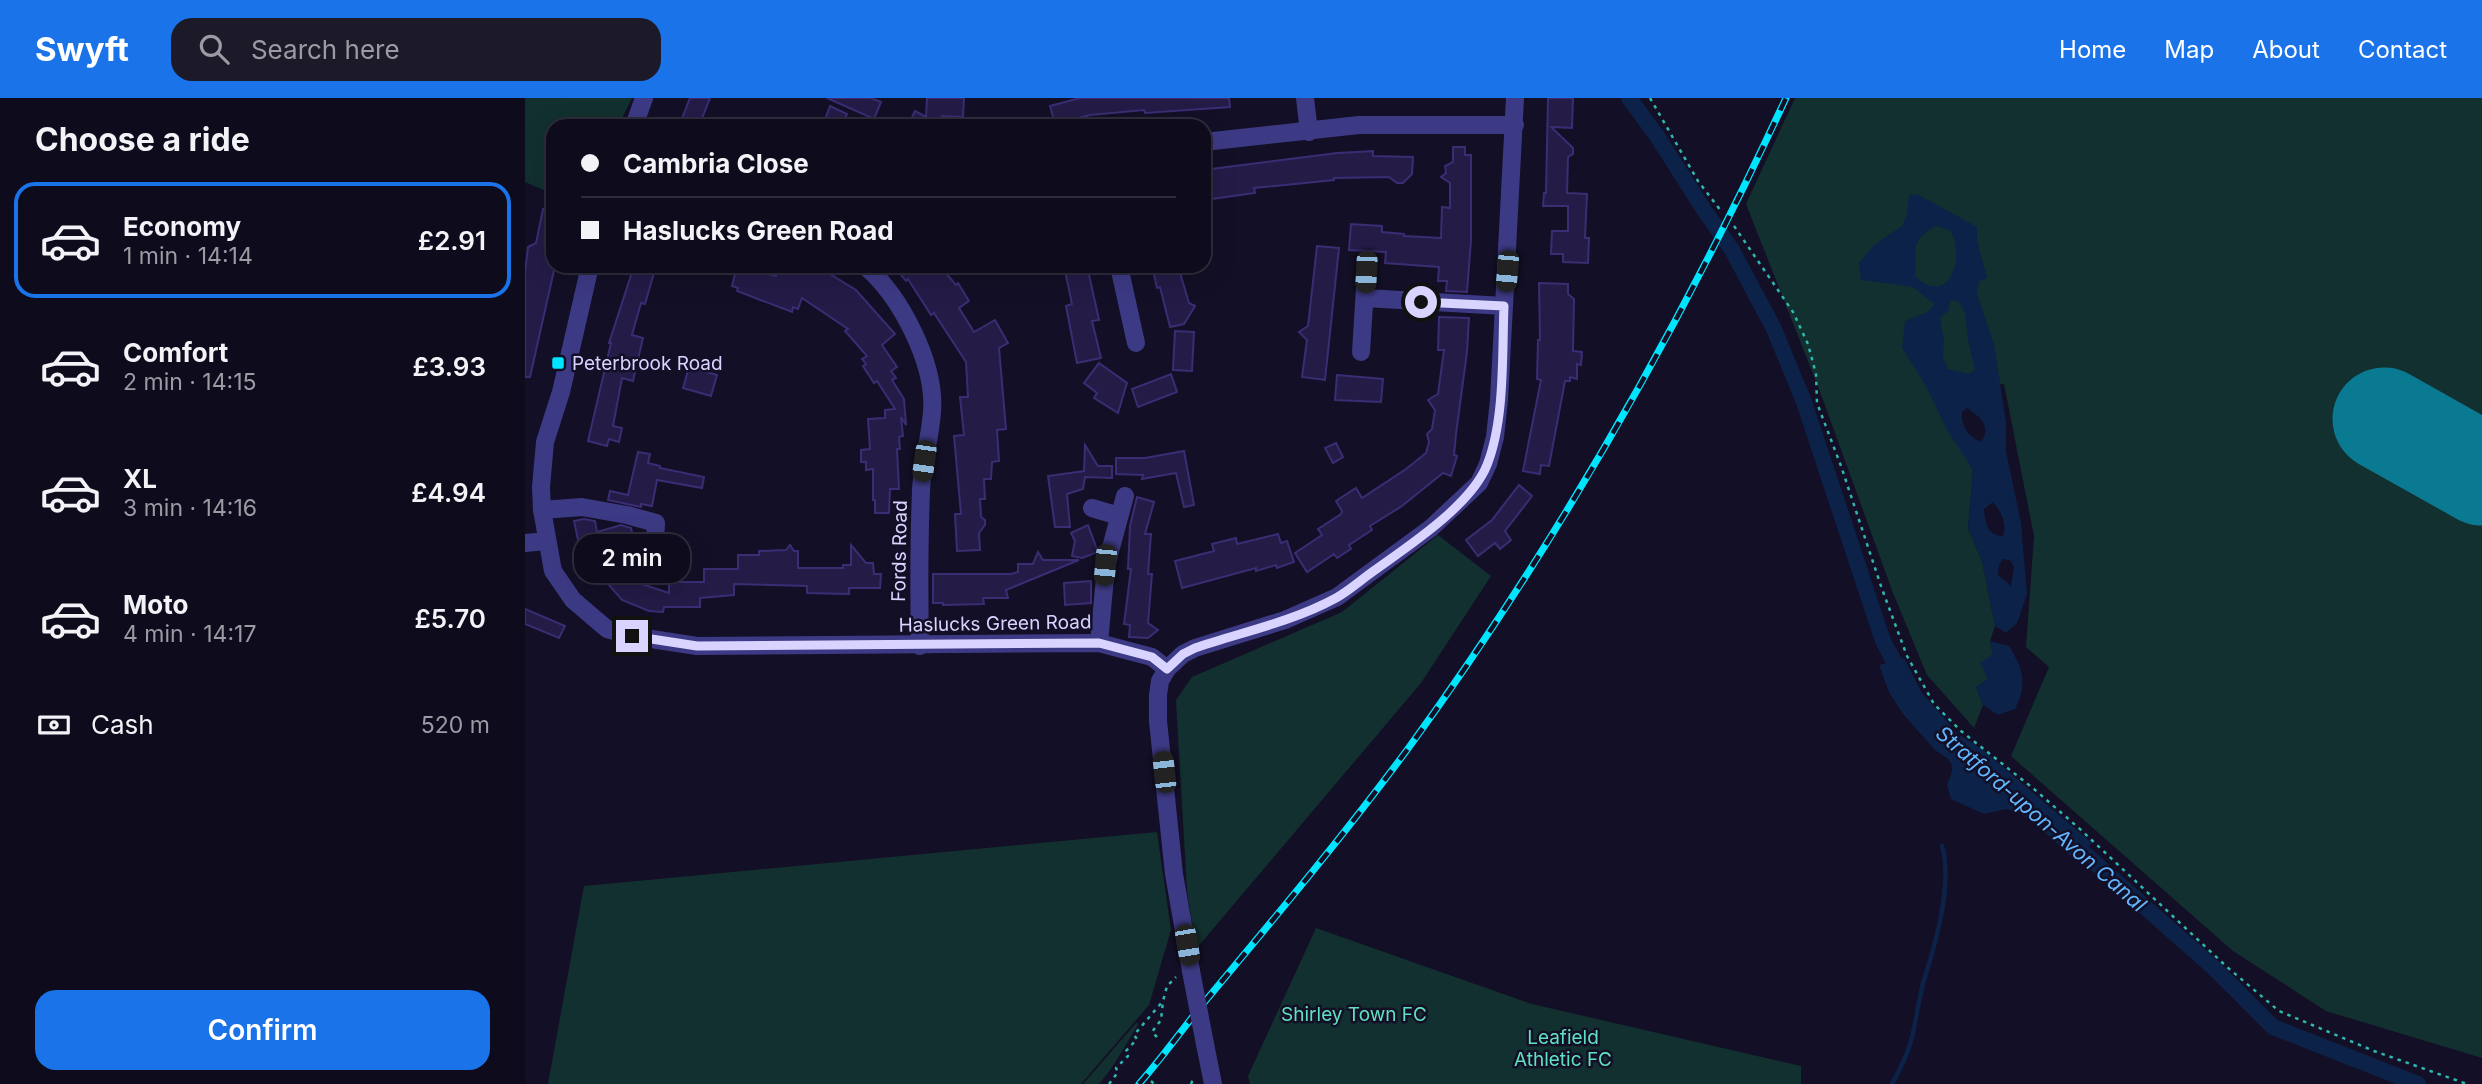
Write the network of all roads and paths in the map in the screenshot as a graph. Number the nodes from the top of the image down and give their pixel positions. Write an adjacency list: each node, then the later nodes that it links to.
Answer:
1 (645, 98): 5 (street)
2 (1305, 98): 7 (street)
3 (1515, 98): 6 (street)
4 (1650, 98): 9 (path)
5 (637, 119)
6 (1515, 125): 7 (street); 16 (street)
7 (1309, 132): 8 (street)
8 (1211, 141)
9 (1721, 211)
10 (1734, 226): 34 (path)
11 (1366, 272): 15 (street)
12 (588, 273): 21 (street)
13 (873, 273): 27 (street, Fords Road)
14 (1121, 273): 17 (street)
15 (1365, 298): 16 (street); 18 (street)
16 (1504, 306): 28 (street)
17 (1136, 343)
18 (1361, 352)
19 (1125, 496): 22 (street)
20 (1092, 508): 22 (street)
21 (542, 510): 23 (street); 25 (street)
22 (1119, 516): 26 (street)
23 (547, 541): 24 (street); 27 (street, Haslucks Green Road)
24 (525, 543)
25 (655, 543)
26 (1099, 643): 27 (street, Haslucks Green Road); 28 (street, Haslucks Green Road)
27 (920, 646)
28 (1167, 669): 29 (street)
29 (1188, 972): 30 (path); 33 (street, bridge)
30 (1163, 1001): 31 (path); 32 (path)
31 (1157, 1037)
32 (1109, 1084)
33 (1213, 1084)
34 (2467, 1084)

